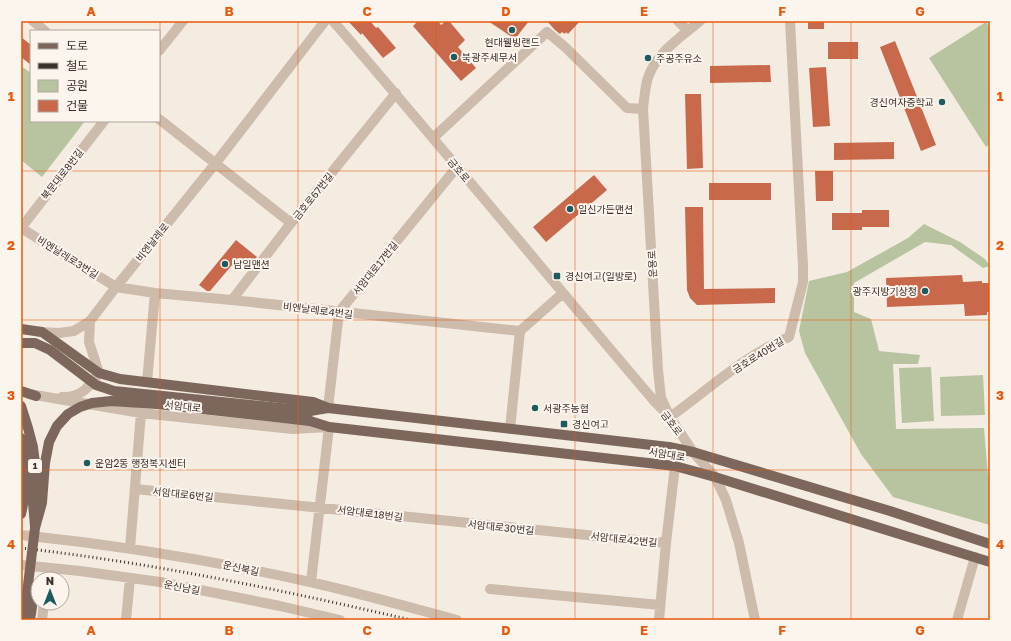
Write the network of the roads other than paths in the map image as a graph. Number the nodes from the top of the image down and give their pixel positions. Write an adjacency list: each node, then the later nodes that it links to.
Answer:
1 (32, 21): 8 (street)
2 (183, 21): 10 (street)
3 (325, 21): 16 (street, 비엔날레로)
4 (333, 21): 11 (street, 금호로)
5 (678, 21): 9 (street)
6 (700, 21): 9 (street, 운용로)
7 (790, 21): 39 (street, 금호로40번길)
8 (45, 30)
9 (688, 30): 12 (street, 운용로)
10 (160, 50)
11 (396, 93): 15 (street, 금호로); 18 (street, 금호로67번길)
12 (643, 109): 15 (street); 39 (street, 운용로)
13 (160, 120): 16 (street)
14 (103, 122): 19 (street, 북문대로8번길)
15 (433, 138): 17 (street, 금호로)
16 (215, 164): 18 (street); 20 (street, 비엔날레로)
17 (457, 167): 22 (street, 금호로); 24 (street, 서암대로17번길)
18 (291, 223): 23 (street, 금호로67번길)
19 (21, 228): 20 (street, 비엔날레로3번길)
20 (116, 286): 21 (street, 비엔날레로4번길); 25 (street, 비엔날레로)
21 (155, 293): 23 (street, 비엔날레로4번길); 32 (street)
22 (562, 293): 29 (street); 39 (street, 금호로)
23 (232, 300): 24 (street, 비엔날레로4번길)
24 (339, 312): 29 (street, 비엔날레로4번길); 36 (street)
25 (90, 321): 28 (street); 31 (street)
26 (21, 329): 28 (main road)
27 (21, 332): 28 (street)
28 (42, 332): 31 (main road)
29 (520, 332): 41 (street)
30 (21, 343): 38 (main road, bridge)
31 (99, 373): 32 (main road); 34 (street)
32 (147, 382): 36 (main road)
33 (21, 392): 34 (main road)
34 (36, 396): 37 (street, 서암대로)
35 (21, 406): 51 (main road, 1)
36 (328, 408): 38 (main road, 서암대로); 41 (main road, 서암대로)
37 (141, 414): 40 (street, 서암대로); 46 (street)
38 (310, 416): 40 (main road, 서암대로); 51 (main road, bridge)
39 (670, 417): 43 (street, 금호로)
40 (328, 427): 44 (main road, 서암대로); 48 (street)
41 (510, 429): 43 (main road, 서암대로)
42 (21, 438): 49 (main road, 1)
43 (693, 452): 45 (street, 금호로); 55 (main road, 서암대로)
44 (675, 466): 45 (main road, 서암대로); 54 (street, 서암대로42번길)
45 (715, 476): 57 (main road, 서암대로); 74 (street, 금호로)
46 (135, 489): 47 (street, 서암대로6번길); 56 (street)
47 (231, 499): 48 (street, 서암대로18번길)
48 (320, 507): 50 (street, 서암대로18번길); 63 (street)
49 (21, 514)
50 (420, 519): 53 (street, 서암대로30번길)
51 (35, 528): 65 (main road, 1, bridge)
52 (21, 535): 56 (street, 운신북길)
53 (582, 535): 54 (street, 서암대로42번길)
54 (666, 543): 66 (street, 서암대로42번길)
55 (990, 544)
56 (130, 548): 63 (street, 운신북길)
57 (975, 557): 58 (main road, 서암대로); 75 (street)
58 (990, 562)
59 (21, 565): 60 (street, 운신남길)
60 (48, 568): 61 (street); 62 (street, 운신남길)
61 (48, 571)
62 (130, 578): 67 (street, 운신남길); 70 (street)
63 (311, 582): 72 (street, 운신북길)
64 (490, 589): 66 (street)
65 (28, 593): 68 (main road, 1); 69 (main road)
66 (660, 605): 73 (street, 서암대로42번길)
67 (310, 616): 71 (street, 운신남길)
68 (22, 620)
69 (30, 620)
70 (126, 620)
71 (340, 620)
72 (457, 620)
73 (659, 620)
74 (755, 620)
75 (957, 620)

